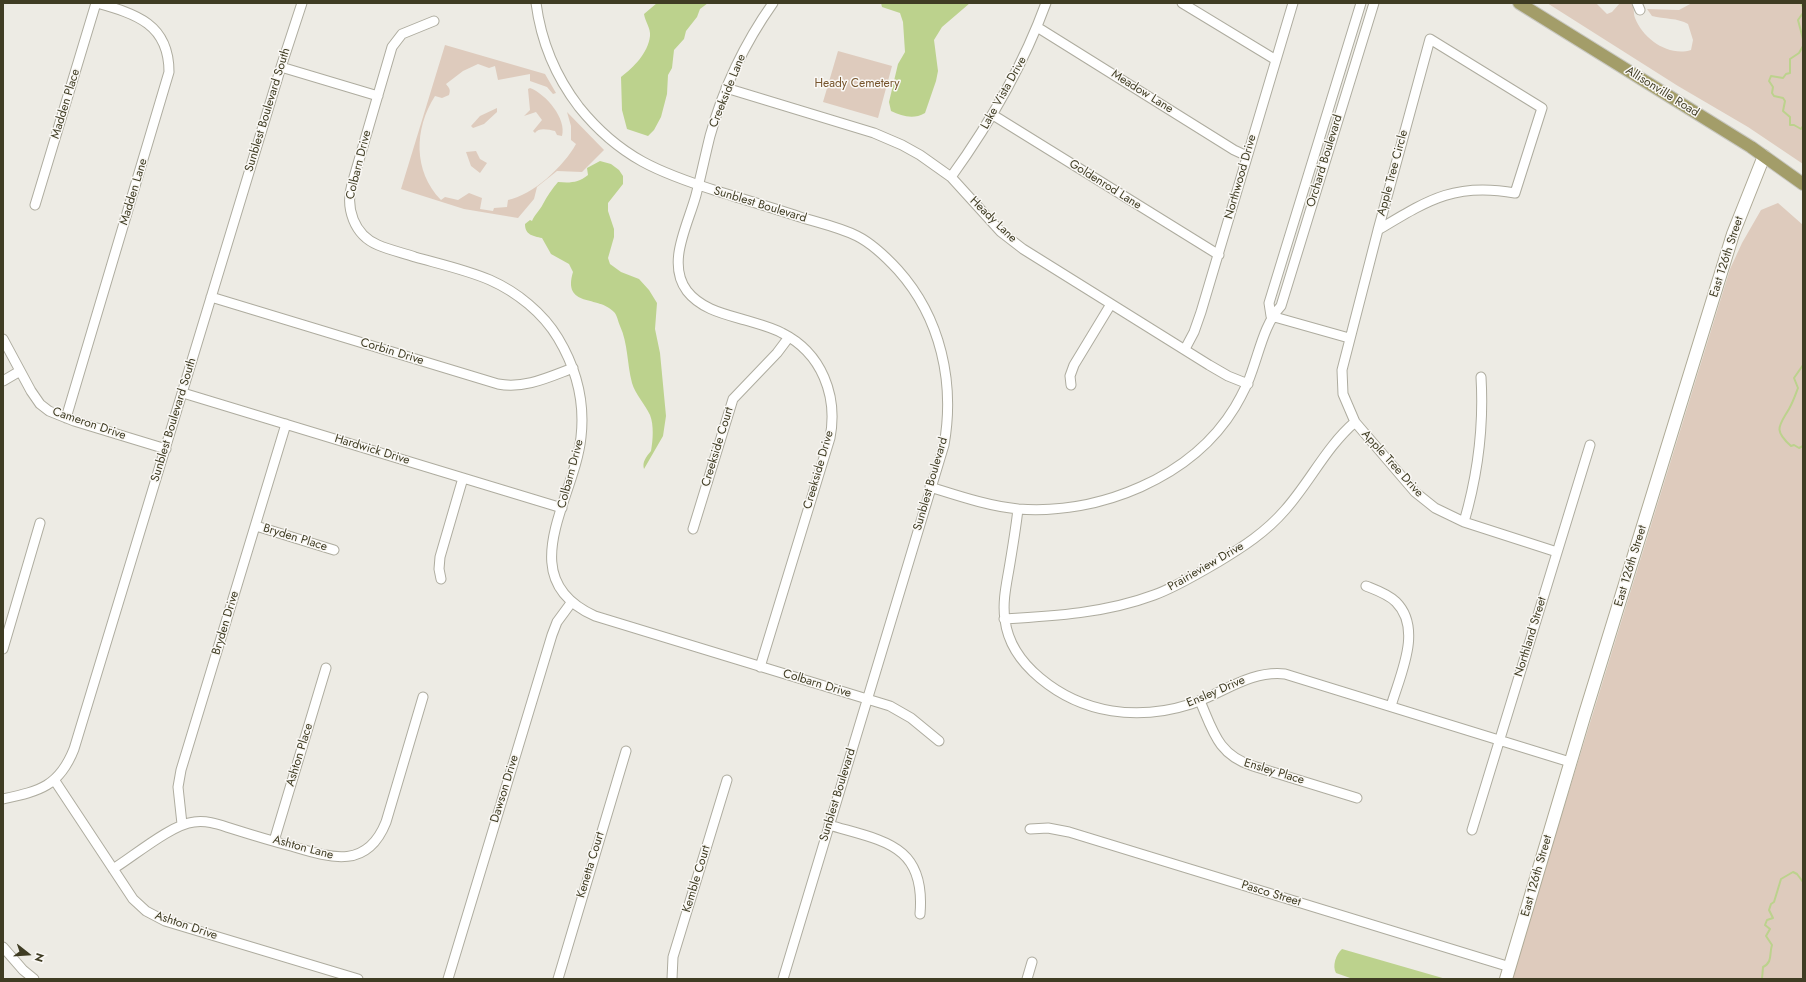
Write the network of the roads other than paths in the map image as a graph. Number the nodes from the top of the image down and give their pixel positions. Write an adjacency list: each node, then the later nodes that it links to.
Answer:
1 (97, 3): 23 (street, Madden Place); 40 (street, Madden Lane)
2 (302, 3): 14 (street, Sunblest Boulevard South)
3 (536, 3): 22 (street, Sunblest Boulevard)
4 (773, 3): 15 (street, Creekside Lane)
5 (1046, 3): 12 (street, Lake Vista Drive)
6 (1182, 3): 13 (street)
7 (1293, 3): 13 (street, Northwood Drive)
8 (1361, 3): 28 (street, Orchard Boulevard)
9 (1374, 3): 28 (street, Orchard Boulevard)
10 (1519, 3): 19 (main road, Allisonville Road)
11 (434, 21): 16 (street, Colbarn Drive)
12 (1037, 27): 17 (street, Lake Vista Drive); 18 (street, Meadow Lane)
13 (1276, 60): 18 (street, Northwood Drive)
14 (281, 66): 16 (street); 26 (street, Sunblest Boulevard South)
15 (726, 88): 20 (street, Heady Lane); 22 (street, Creekside Lane)
16 (378, 96): 33 (street, Colbarn Drive)
17 (993, 115): 20 (street, Lake Vista Drive); 25 (street, Goldenrod Lane)
18 (1248, 156): 25 (street, Northwood Drive)
19 (1764, 156): 21 (main road, Allisonville Road); 69 (main road, East 126th Street)
20 (950, 177): 27 (street, Heady Lane)
21 (1803, 184)
22 (699, 186): 29 (street, Creekside Drive); 46 (street, Sunblest Boulevard)
23 (35, 205)
24 (1378, 230): 24 (street, Apple Tree Circle); 30 (street, Apple Tree Drive)
25 (1219, 255): 32 (street, Northwood Drive)
26 (211, 297): 33 (street, Corbin Drive); 39 (street, Sunblest Boulevard South)
27 (1111, 304): 32 (street, Heady Lane); 38 (street)
28 (1271, 316): 30 (street); 37 (street, Orchard Boulevard)
29 (789, 337): 52 (street, Creekside Court); 60 (street, Creekside Drive)
30 (1349, 338): 41 (street, Apple Tree Drive)
31 (3, 339): 34 (street, Cameron Drive)
32 (1185, 349): 37 (street, Heady Lane)
33 (573, 368): 47 (street, Colbarn Drive)
34 (20, 371): 36 (street); 40 (street, Cameron Drive)
35 (1481, 377): 49 (street)
36 (3, 381)
37 (1248, 384): 48 (street, Orchard Boulevard)
38 (1071, 385)
39 (183, 393): 42 (street, Hardwick Drive); 44 (street, Sunblest Boulevard South)
40 (66, 418): 44 (street, Cameron Drive)
41 (1354, 422): 49 (street, Apple Tree Drive); 58 (street, Prairieview Drive)
42 (286, 424): 45 (street, Hardwick Drive); 51 (street, Bryden Drive)
43 (1590, 445): 54 (street, Northland Street)
44 (166, 449): 71 (street, Sunblest Boulevard South)
45 (463, 478): 47 (street, Hardwick Drive); 55 (street)
46 (930, 487): 48 (street, Orchard Boulevard); 63 (street, Sunblest Boulevard)
47 (562, 508): 57 (street, Colbarn Drive)
48 (1018, 509): 58 (street, Ensley Drive)
49 (1464, 522): 54 (street, Apple Tree Drive)
50 (40, 523): 59 (street)
51 (256, 526): 53 (street, Bryden Place); 74 (street, Bryden Drive)
52 (693, 529)
53 (334, 550)
54 (1557, 552): 66 (street, Northland Street)
55 (441, 579)
56 (1366, 586): 65 (street)
57 (571, 603): 60 (street, Colbarn Drive); 86 (street, Dawson Drive)
58 (1004, 619): 64 (street, Ensley Drive)
59 (3, 648)
60 (760, 667): 63 (street, Colbarn Drive)
61 (326, 668): 78 (street, Ashton Place)
62 (423, 697): 78 (street, Ashton Lane)
63 (867, 699): 67 (street, Colbarn Drive); 75 (street, Sunblest Boulevard)
64 (1200, 701): 65 (street, Ensley Drive); 72 (street, Ensley Place)
65 (1391, 706): 66 (street, Ensley Drive)
66 (1500, 739): 69 (street, Ensley Drive); 77 (street, Northland Street)
67 (939, 741)
68 (626, 751): 87 (street, Kenetta Court)
69 (1570, 762): 83 (main road, East 126th Street)
70 (727, 780): 88 (street, Kemble Court)
71 (54, 781): 73 (street, Sunblest Boulevard South); 79 (street, Ashton Drive)
72 (1357, 798)
73 (3, 799)
74 (182, 824): 78 (street, Ashton Lane); 79 (street, Ashton Lane)
75 (829, 825): 80 (street); 89 (street, Sunblest Boulevard)
76 (1030, 829): 83 (street, Pasco Street)
77 (1472, 830)
78 (274, 841)
79 (113, 869): 85 (street, Ashton Drive)
80 (920, 914)
81 (3, 947): 84 (street)
82 (1032, 962): 90 (street)
83 (1510, 967): 91 (main road, East 126th Street)
84 (34, 979)
85 (358, 979)
86 (448, 979)
87 (558, 979)
88 (672, 979)
89 (783, 979)
90 (1027, 979)
91 (1506, 979)

